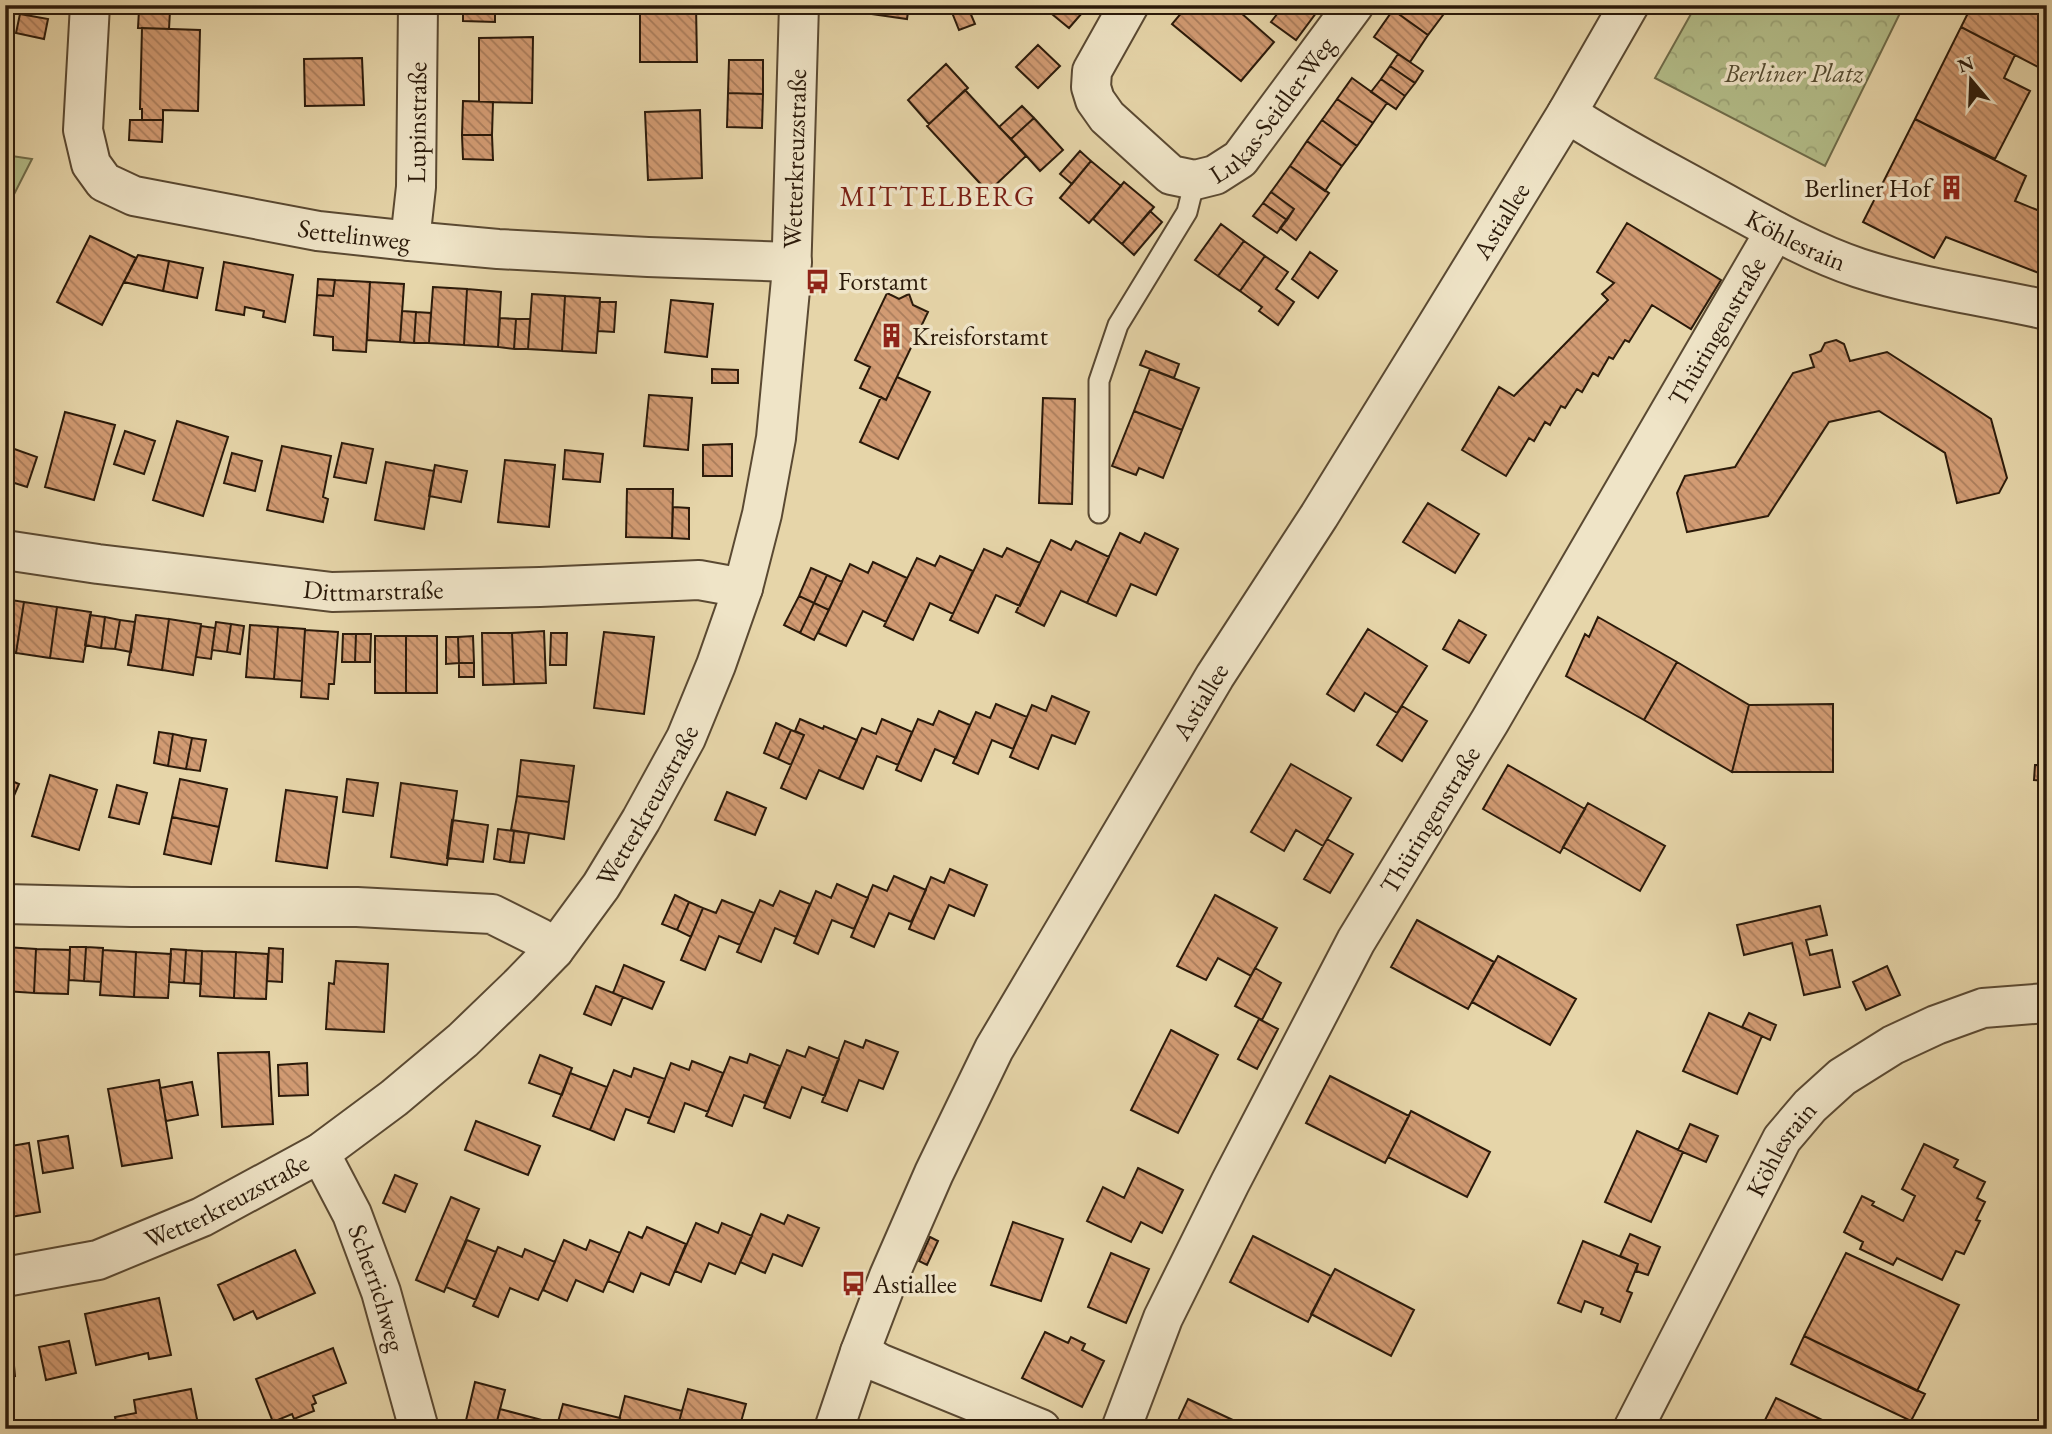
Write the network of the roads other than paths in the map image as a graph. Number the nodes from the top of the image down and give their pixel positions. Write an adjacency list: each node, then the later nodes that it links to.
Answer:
1 (90, 5): 10 (street, Settelinweg)
2 (418, 5): 10 (street, Lupinstraße)
3 (799, 5): 11 (street, Wetterkreuzstraße)
4 (1129, 5): 8 (street, Lukas-Seidler-Weg)
5 (1354, 5): 8 (street, Lukas-Seidler-Weg)
6 (1629, 5): 7 (street, Astiallee)
7 (1567, 113): 9 (street, Köhlesrain); 21 (street, Astiallee)
8 (1195, 180): 13 (lane)
9 (1775, 231): 12 (street, Köhlesrain); 25 (street, Thüringenstraße)
10 (410, 241): 11 (street, Settelinweg)
11 (792, 262): 15 (street, Wetterkreuzstraße)
12 (2047, 310)
13 (1099, 513)
14 (5, 550): 15 (street, Dittmarstraße)
15 (743, 588): 17 (street, Wetterkreuzstraße)
16 (5, 904): 17 (street)
17 (554, 950): 19 (street, Wetterkreuzstraße)
18 (2047, 1003): 26 (street, Köhlesrain)
19 (320, 1153): 20 (street, Wetterkreuzstraße); 22 (street, Scherrichweg)
20 (5, 1277)
21 (860, 1352): 23 (street, Astiallee); 24 (street)
22 (419, 1429)
23 (834, 1429)
24 (1041, 1429)
25 (1121, 1429)
26 (1633, 1429)

